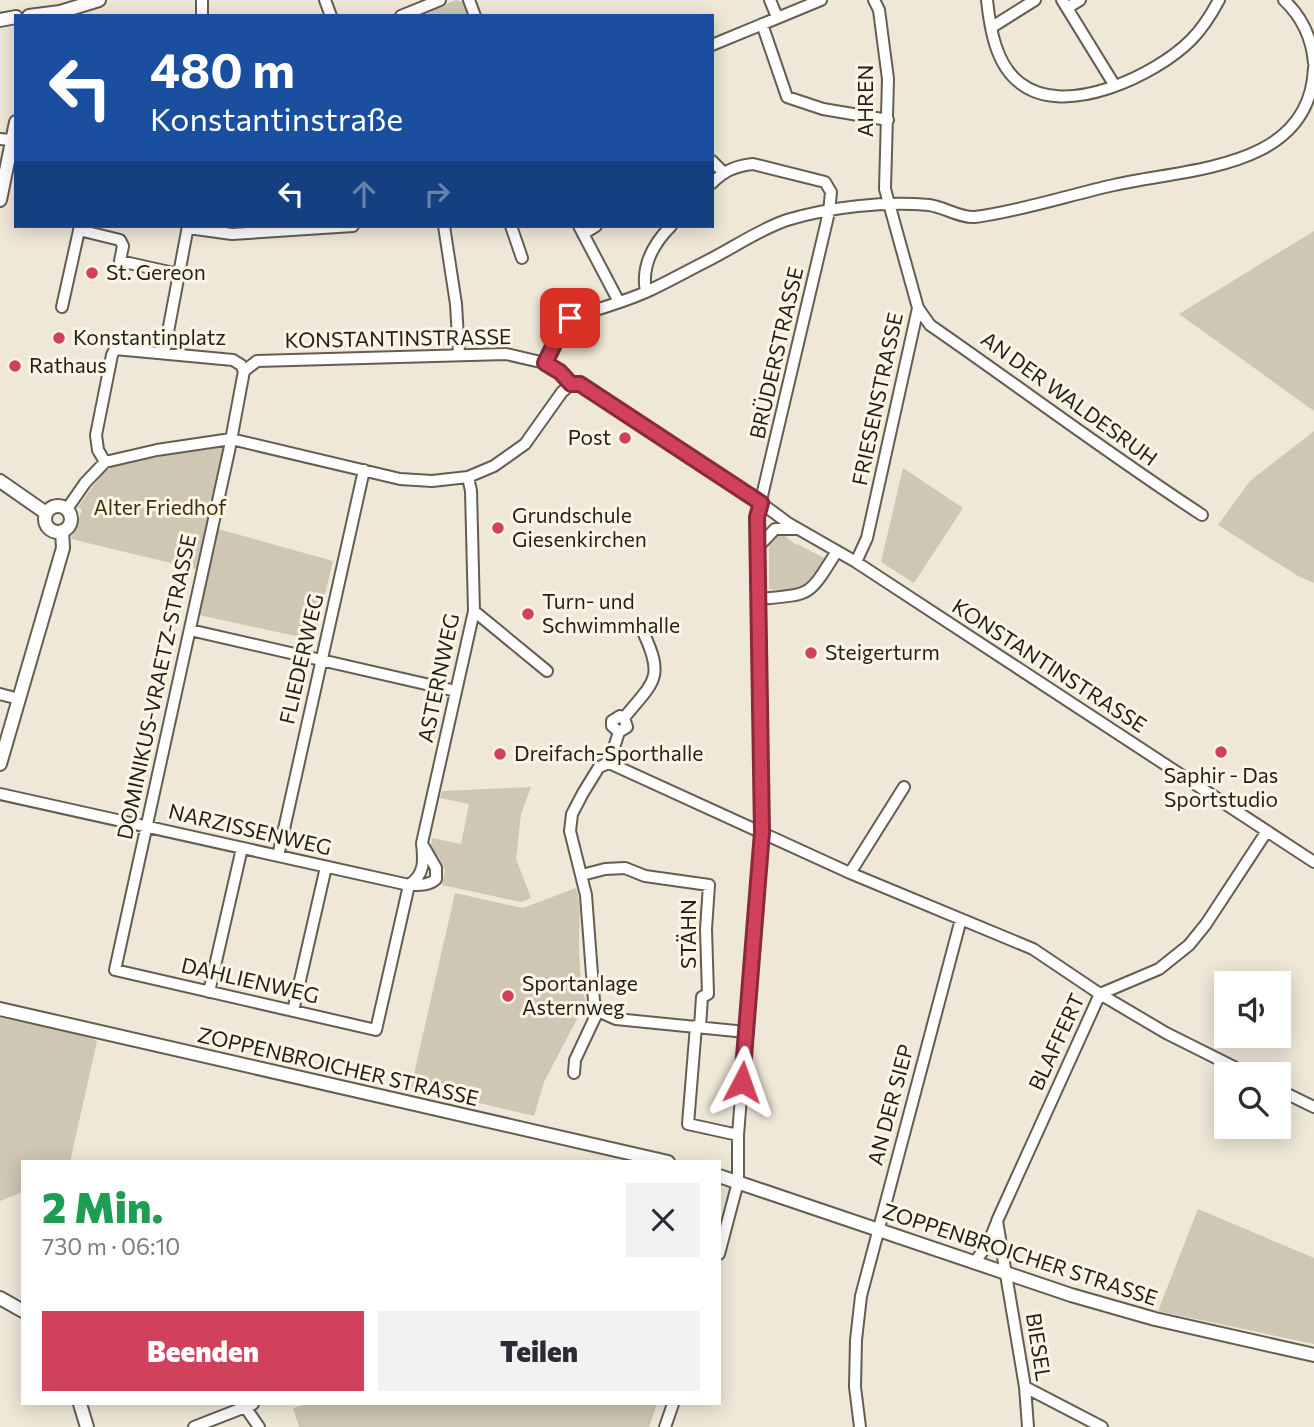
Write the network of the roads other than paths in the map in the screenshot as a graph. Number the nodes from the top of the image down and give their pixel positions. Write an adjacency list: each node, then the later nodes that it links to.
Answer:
1 (99, 0): 12 (main road)
2 (440, 0): 13 (street)
3 (770, 0): 14 (street)
4 (821, 0): 14 (street)
5 (874, 0): 21 (street, AHREN)
6 (987, 0): 16 (street)
7 (1035, 0): 16 (street)
8 (1080, 0): 11 (street)
9 (1219, 0): 19 (street)
10 (1284, 0): 18 (street)
11 (1065, 4): 19 (street)
12 (44, 14)
13 (408, 14)
14 (778, 17): 15 (street)
15 (762, 24): 17 (street); 21 (street)
16 (992, 27): 19 (street)
17 (714, 44)
18 (1314, 65): 20 (street)
19 (1115, 86)
20 (1312, 95): 27 (street)
21 (888, 120): 27 (street, AHREN)
22 (6, 140): 26 (main road)
23 (714, 163): 24 (street)
24 (723, 172): 25 (street); 28 (street)
25 (714, 181)
26 (0, 200)
27 (888, 203): 28 (street); 42 (street, FRIESENSTRASSE)
28 (830, 212): 39 (street); 53 (street, BRÜDERSTRASSE)
29 (79, 228): 38 (street); 41 (street)
30 (188, 228): 38 (street)
31 (194, 228): 32 (street)
32 (323, 228)
33 (444, 228): 44 (street)
34 (513, 228): 37 (street)
35 (669, 228): 39 (street)
36 (581, 230): 40 (street)
37 (522, 258)
38 (178, 274): 43 (street)
39 (646, 292): 40 (street)
40 (619, 302): 45 (street)
41 (62, 307)
42 (918, 309): 56 (street, AN DER WALDESRUH); 61 (street, FRIESENSTRASSE)
43 (164, 353): 46 (street); 49 (street)
44 (459, 355): 45 (street, KONSTANTINSTRASSE); 46 (street, KONSTANTINSTRASSE)
45 (545, 363): 47 (street, KONSTANTINSTRASSE)
46 (244, 371): 48 (street, DOMINIKUS-VRAETZ-STRASSE)
47 (571, 384): 51 (street); 53 (street, KONSTANTINSTRASSE)
48 (231, 439): 49 (street); 50 (street); 64 (street, DOMINIKUS-VRAETZ-STRASSE)
49 (104, 462): 54 (street)
50 (364, 470): 51 (street); 66 (street, FLIEDERWEG)
51 (468, 477): 63 (street, ASTERNWEG)
52 (0, 481): 55 (main road)
53 (761, 503): 57 (street, KONSTANTINSTRASSE); 59 (street, BRÜDERSTRASSE)
54 (67, 509): 55 (main road); 58 (main road)
55 (46, 513): 58 (main road)
56 (1202, 515)
57 (798, 529): 59 (street); 60 (street, KONSTANTINSTRASSE)
58 (62, 531): 70 (main road)
59 (758, 547): 62 (street, BRÜDERSTRASSE)
60 (836, 551): 61 (street, KONSTANTINSTRASSE); 62 (street)
61 (856, 562): 76 (street, KONSTANTINSTRASSE)
62 (759, 599): 77 (street, BRÜDERSTRASSE)
63 (474, 611): 67 (street); 68 (street, ASTERNWEG)
64 (190, 630): 66 (street); 75 (street, DOMINIKUS-VRAETZ-STRASSE)
65 (644, 634): 71 (street)
66 (321, 661): 68 (street); 79 (street, FLIEDERWEG)
67 (547, 671)
68 (456, 691): 84 (street, ASTERNWEG)
69 (0, 694): 70 (street)
70 (19, 699): 72 (main road)
71 (609, 763): 77 (street); 83 (street)
72 (0, 764)
73 (904, 787): 82 (street)
74 (0, 794): 75 (street, NARZISSENWEG)
75 (146, 826): 78 (street, NARZISSENWEG); 86 (street, DOMINIKUS-VRAETZ-STRASSE)
76 (1268, 831): 80 (street, KONSTANTINSTRASSE); 88 (street)
77 (762, 832): 82 (street); 93 (street, BRÜDERSTRASSE)
78 (242, 848): 79 (street, NARZISSENWEG); 87 (street)
79 (278, 856): 81 (street, NARZISSENWEG)
80 (1314, 862)
81 (326, 867): 84 (street, NARZISSENWEG); 90 (street)
82 (850, 873): 85 (street)
83 (582, 875): 91 (street); 92 (street, STÄHN)
84 (409, 885): 90 (street, DAHLIENWEG)
85 (961, 919): 88 (street); 103 (street, AN DER SIEP)
86 (114, 970): 87 (street, DAHLIENWEG)
87 (209, 992): 90 (street, DAHLIENWEG)
88 (1100, 994): 94 (street, BLAFFERT); 102 (street, BLAFFERT)
89 (0, 1009): 99 (main road, ZOPPENBROICHER STRASSE)
90 (293, 1011)
91 (598, 1011): 92 (street); 95 (street)
92 (698, 1026): 93 (street); 98 (street)
93 (746, 1032): 98 (street, BRÜDERSTRASSE)
94 (1224, 1062)
95 (574, 1073)
96 (1291, 1096): 97 (street)
97 (1314, 1107)
98 (738, 1135): 101 (street, BRÜDERSTRASSE)
99 (659, 1160)
100 (721, 1178): 101 (main road, ZOPPENBROICHER STRASSE)
101 (738, 1182): 103 (main road, ZOPPENBROICHER STRASSE); 104 (street, BRÜDERSTRASSE)
102 (997, 1221): 105 (street, BLAFFERT); 106 (street)
103 (878, 1230): 105 (main road, ZOPPENBROICHER STRASSE); 119 (street, AN DER SIEP)
104 (721, 1243)
105 (974, 1264): 106 (main road, ZOPPENBROICHER STRASSE)
106 (1006, 1273): 109 (main road, ZOPPENBROICHER STRASSE); 110 (street, BIESEL)
107 (0, 1298): 108 (main road)
108 (21, 1310)
109 (1314, 1355)
110 (1025, 1387): 120 (street, BIESEL); 121 (street)
111 (80, 1405): 115 (main road)
112 (245, 1405): 116 (street)
113 (248, 1405): 117 (street)
114 (673, 1405): 118 (street)
115 (87, 1427)
116 (194, 1427)
117 (259, 1427)
118 (665, 1427)
119 (860, 1427)
120 (1028, 1427)
121 (1102, 1427)

